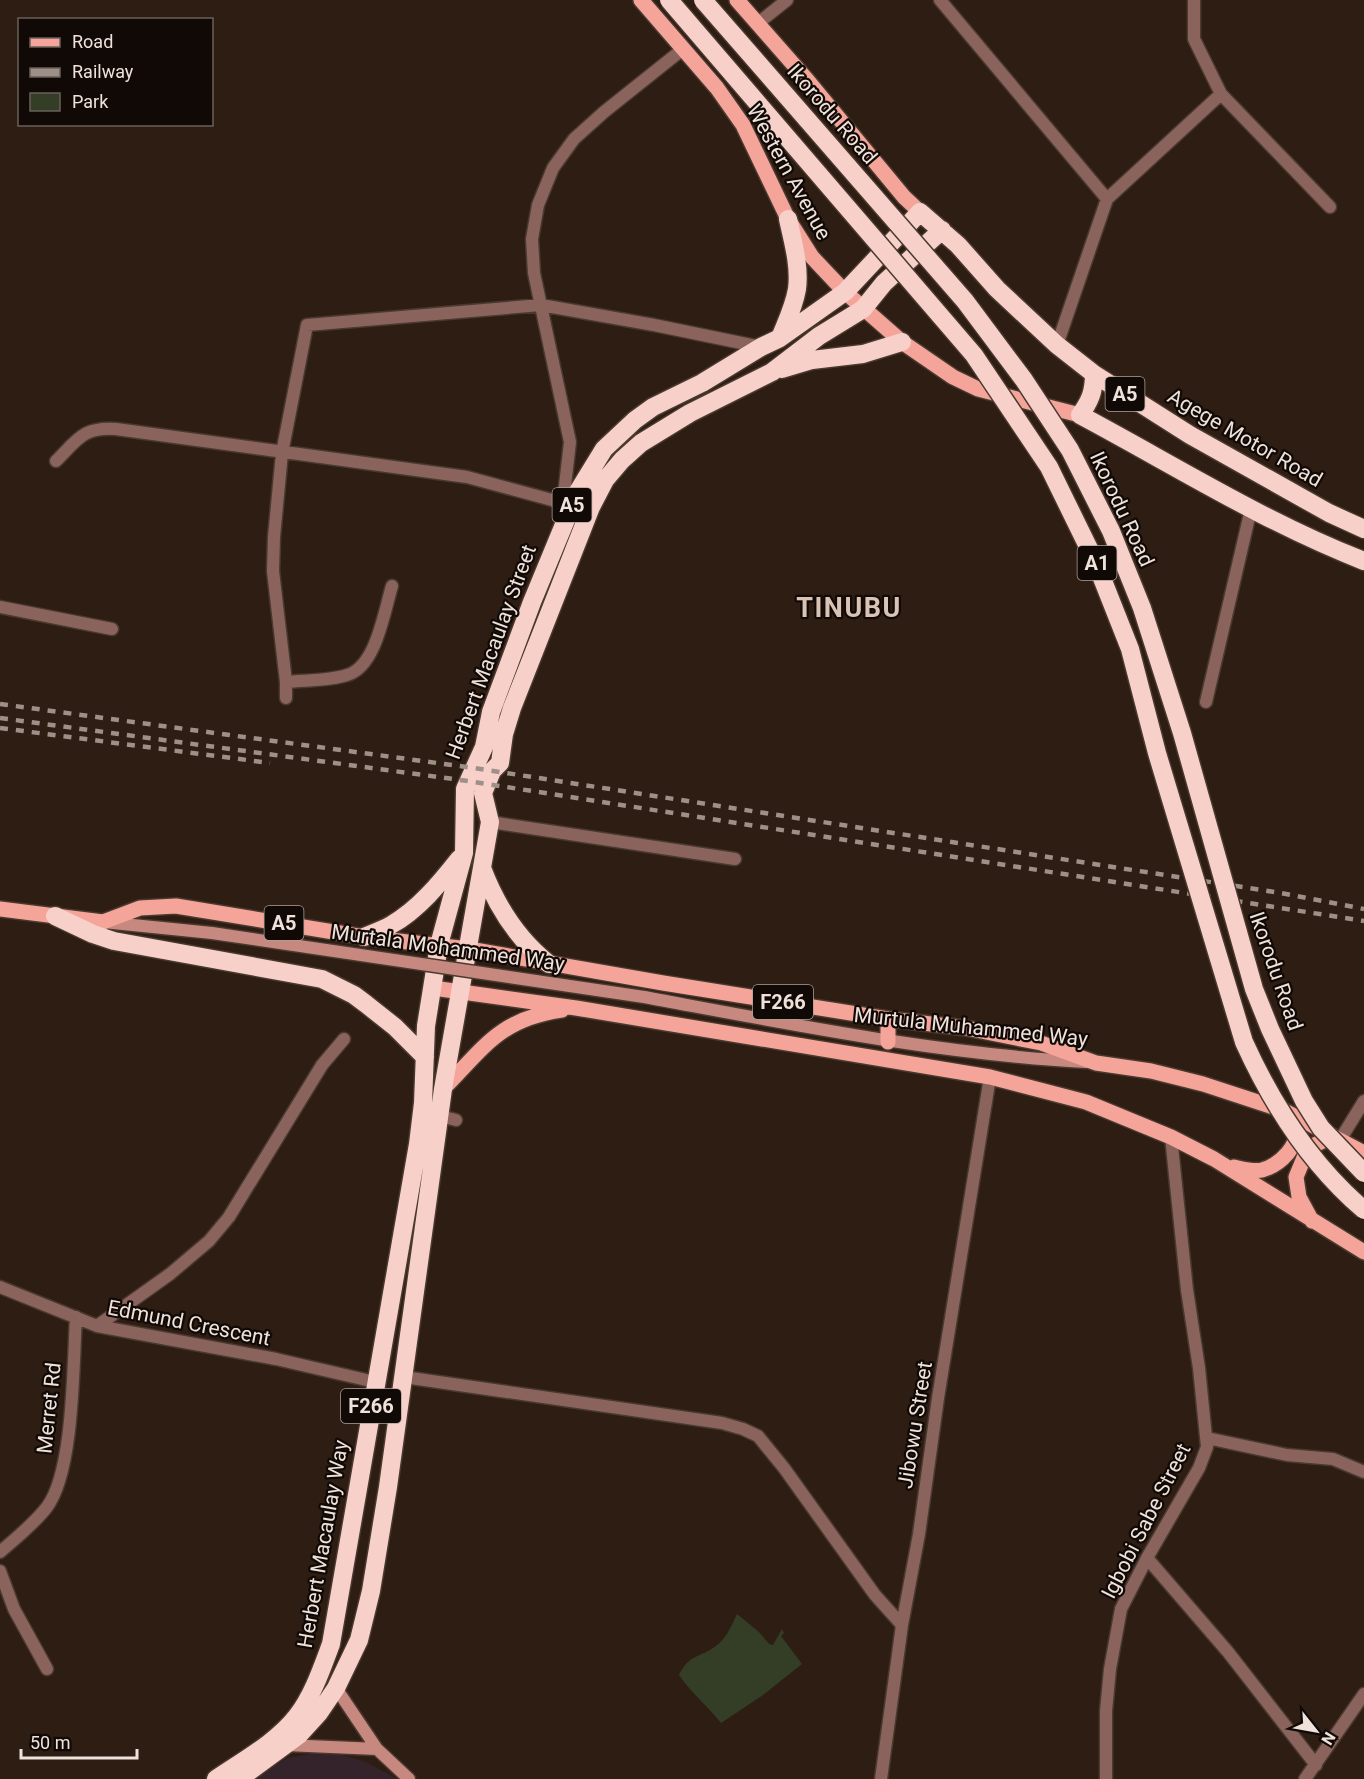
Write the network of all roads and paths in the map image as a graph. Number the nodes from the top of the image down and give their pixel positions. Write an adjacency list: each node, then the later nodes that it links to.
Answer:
1 (641, 0): 9 (main road, Western Avenue)
2 (669, 0): 67 (highway, A1, bridge)
3 (703, 0): 66 (highway, Ikorodu Road / A1, bridge)
4 (737, 0): 8 (main road)
5 (787, 0): 8 (street)
6 (940, 0): 11 (street)
7 (1194, 0): 10 (street)
8 (752, 12): 13 (main road)
9 (683, 49): 14 (main road, Western Avenue); 17 (street)
10 (1221, 94): 11 (street); 12 (street)
11 (1107, 200): 21 (street)
12 (1330, 207)
13 (920, 212): 15 (highway, Agege Motor Road / A5); 16 (highway, Herbert Macaulay Street / A5)
14 (788, 219): 16 (main road, Western Avenue); 19 (highway)
15 (942, 230): 18 (highway, Herbert Macaulay Street / A5); 21 (highway, Agege Motor Road / A5)
16 (845, 292): 18 (main road, Western Avenue); 19 (highway, Herbert Macaulay Street / A5)
17 (541, 305): 22 (street); 26 (street); 29 (street)
18 (863, 309): 20 (main road, Western Avenue); 23 (highway, Herbert Macaulay Street / A5)
19 (780, 339): 22 (highway, Herbert Macaulay Street / A5)
20 (902, 342): 23 (highway); 25 (main road, Western Avenue)
21 (1057, 345): 24 (highway, Agege Motor Road / A5)
22 (761, 347): 29 (highway, Herbert Macaulay Street / A5)
23 (772, 372): 38 (highway, Herbert Macaulay Street / A5)
24 (1094, 374): 25 (highway); 30 (highway, Agege Motor Road / A5)
25 (1080, 415): 28 (highway, A5)
26 (282, 453): 27 (street); 29 (street); 35 (street)
27 (56, 460)
28 (1251, 509): 31 (highway, A5); 37 (street)
29 (565, 511): 39 (highway, Herbert Macaulay Street / A5)
30 (1364, 529)
31 (1364, 561)
32 (392, 586): 35 (street)
33 (0, 607): 34 (street)
34 (112, 629)
35 (286, 682): 36 (street)
36 (286, 698)
37 (1206, 702)
38 (490, 822): 40 (street); 41 (highway, Herbert Macaulay Street / A5)
39 (464, 853): 45 (highway); 46 (highway, Herbert Macaulay Street / A5)
40 (735, 859)
41 (482, 868): 47 (highway, Herbert Macaulay Street / A5); 48 (highway)
42 (0, 909): 43 (main road, A5)
43 (55, 916): 44 (main road, A5); 56 (highway)
44 (103, 922): 45 (main road, A5); 51 (main road, Murtala Mohammed Way, bridge)
45 (364, 937): 46 (main road, A5)
46 (439, 945): 47 (main road, A5); 49 (highway, Herbert Macaulay Street / A5)
47 (469, 950): 48 (main road, Murtula Muhammed Way / F266); 50 (highway, Herbert Macaulay Street / A5)
48 (549, 964): 53 (main road, Murtula Muhammed Way / F266)
49 (433, 988): 50 (main road, Murtula Muhammed Way); 56 (highway, Herbert Macaulay Way / F266)
50 (461, 990): 52 (main road, Murtula Muhammed Way); 59 (highway, F266)
51 (644, 997): 55 (main road, Murtula Muhammed Way)
52 (576, 1008): 58 (main road, Murtula Muhammed Way); 59 (main road)
53 (888, 1019): 55 (main road); 57 (main road, Murtula Muhammed Way / F266)
54 (344, 1039): 72 (street)
55 (888, 1042): 57 (main road, Murtula Muhammed Way)
56 (425, 1057): 74 (highway, Herbert Macaulay Way / F266)
57 (1096, 1063): 61 (main road, F266)
58 (990, 1077): 62 (main road); 80 (street, Jibowu Street)
59 (443, 1089): 73 (highway, F266)
60 (1364, 1101): 63 (street)
61 (1285, 1111): 63 (main road, F266); 65 (main road)
62 (1171, 1137): 65 (main road); 75 (street, Igbobi Sabe Street)
63 (1343, 1141): 64 (main road, F266); 68 (main road)
64 (1364, 1153)
65 (1228, 1167): 68 (main road)
66 (1364, 1173)
67 (1364, 1210)
68 (1312, 1221): 69 (main road)
69 (1364, 1252)
70 (0, 1287): 71 (street, Edmund Crescent)
71 (76, 1317): 72 (street, Edmund Crescent); 77 (street, Merret Rd)
72 (97, 1326): 74 (street, Edmund Crescent)
73 (404, 1377): 80 (street); 82 (highway, F266)
74 (375, 1382): 87 (highway, Herbert Macaulay Way / F266)
75 (1207, 1438): 76 (street); 78 (street, Igbobi Sabe Street)
76 (1364, 1472)
77 (0, 1552)
78 (1147, 1558): 86 (street); 91 (street, Igbobi Sabe Street)
79 (0, 1571): 81 (street)
80 (902, 1625): 90 (street, Jibowu Street)
81 (47, 1669)
82 (336, 1688): 84 (highway, F266); 85 (main road)
83 (1364, 1694): 86 (street)
84 (284, 1745): 85 (main road); 88 (highway, F266)
85 (376, 1749): 89 (main road)
86 (1316, 1765): 92 (street)
87 (216, 1779)
88 (239, 1779)
89 (409, 1779)
90 (881, 1779)
91 (1106, 1779)
92 (1305, 1779)

